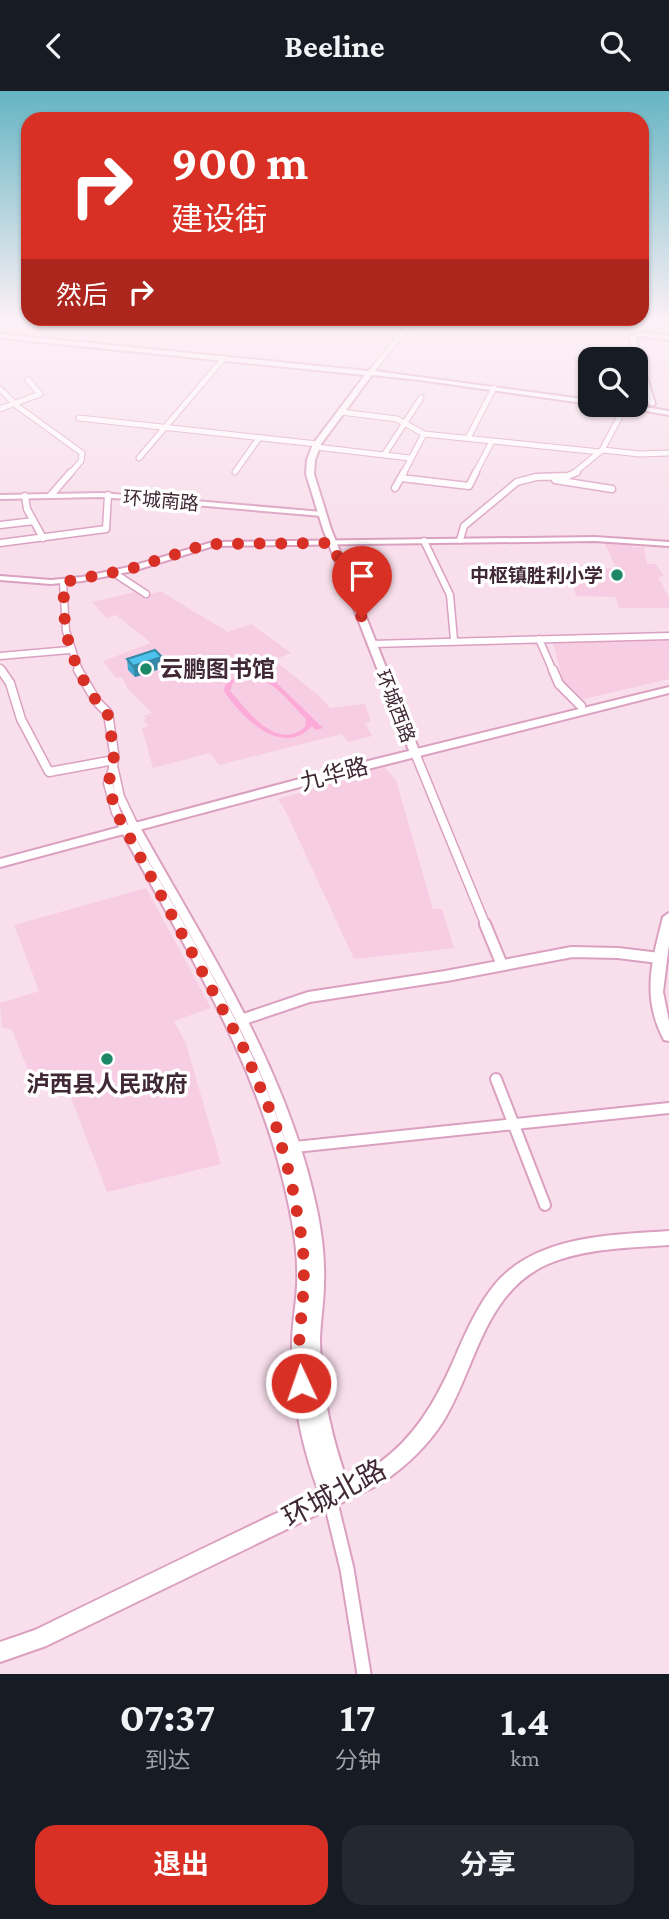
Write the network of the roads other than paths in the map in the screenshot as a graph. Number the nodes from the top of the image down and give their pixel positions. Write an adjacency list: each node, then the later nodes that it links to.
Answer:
1 (3, 393): 12 (street)
2 (38, 393): 12 (street)
3 (194, 393): 21 (street)
4 (355, 393): 16 (main road)
5 (491, 393): 24 (street)
6 (530, 393): 9 (main road)
7 (649, 393): 11 (street)
8 (421, 398): 20 (street)
9 (578, 399)
10 (648, 404): 11 (main road)
11 (652, 404): 13 (main road)
12 (14, 405): 14 (street); 37 (street)
13 (669, 406)
14 (0, 409)
15 (648, 410): 17 (main road)
16 (341, 412): 20 (street); 26 (main road)
17 (669, 412)
18 (620, 417): 27 (street)
19 (79, 418): 21 (street)
20 (405, 424): 22 (street); 29 (street)
21 (166, 426): 23 (street); 30 (street)
22 (424, 434): 24 (street); 31 (street)
23 (259, 437): 26 (street); 32 (street)
24 (468, 438): 25 (street)
25 (492, 441): 27 (street); 34 (street)
26 (316, 446): 29 (street); 41 (main road, 环城西路)
27 (601, 451): 28 (street); 33 (street)
28 (669, 453)
29 (384, 455): 31 (street)
30 (139, 458)
31 (410, 459): 34 (street)
32 (235, 472)
33 (542, 477): 36 (street); 45 (street)
34 (401, 478): 35 (street)
35 (395, 488)
36 (612, 489)
37 (51, 495): 38 (street, 环城南路); 39 (street, 环城南路)
38 (108, 495): 41 (street, 环城南路); 44 (street)
39 (25, 496): 40 (street, 环城南路); 42 (street)
40 (0, 497)
41 (322, 514): 48 (main road, 环城西路)
42 (34, 521): 43 (street); 44 (street)
43 (0, 525)
44 (43, 538): 47 (street)
45 (460, 540): 46 (street); 49 (street)
46 (424, 541): 48 (street); 56 (street)
47 (0, 543)
48 (332, 543): 50 (street); 57 (main road, 环城西路)
49 (669, 544)
50 (114, 573): 52 (street); 53 (street)
51 (0, 577): 52 (street)
52 (64, 582): 58 (street)
53 (146, 594)
54 (669, 636): 55 (street)
55 (539, 639): 56 (street); 63 (street)
56 (454, 640): 57 (street)
57 (372, 644): 64 (main road, 环城西路)
58 (69, 650): 59 (street); 65 (street)
59 (0, 656)
60 (0, 668): 65 (street)
61 (669, 684): 63 (highway, 九华路)
62 (669, 690): 64 (highway, 九华路)
63 (581, 706): 64 (highway, 九华路)
64 (414, 750): 66 (highway, 九华路); 71 (street)
65 (114, 764): 66 (street)
66 (129, 826): 67 (highway, 九华路); 68 (highway, 九华路); 72 (street); 80 (street)
67 (0, 857)
68 (0, 863)
69 (669, 917): 70 (main road)
70 (659, 958): 71 (street); 73 (main road)
71 (502, 965): 72 (street)
72 (240, 1020): 77 (street)
73 (669, 1036)
74 (496, 1079): 76 (street)
75 (669, 1108): 76 (street)
76 (514, 1125): 77 (street); 78 (street)
77 (295, 1147): 80 (street)
78 (545, 1205)
79 (669, 1238): 80 (main road, 环城北路)
80 (337, 1495): 81 (main road, 环城北路); 82 (street)
81 (0, 1652)
82 (364, 1674)

